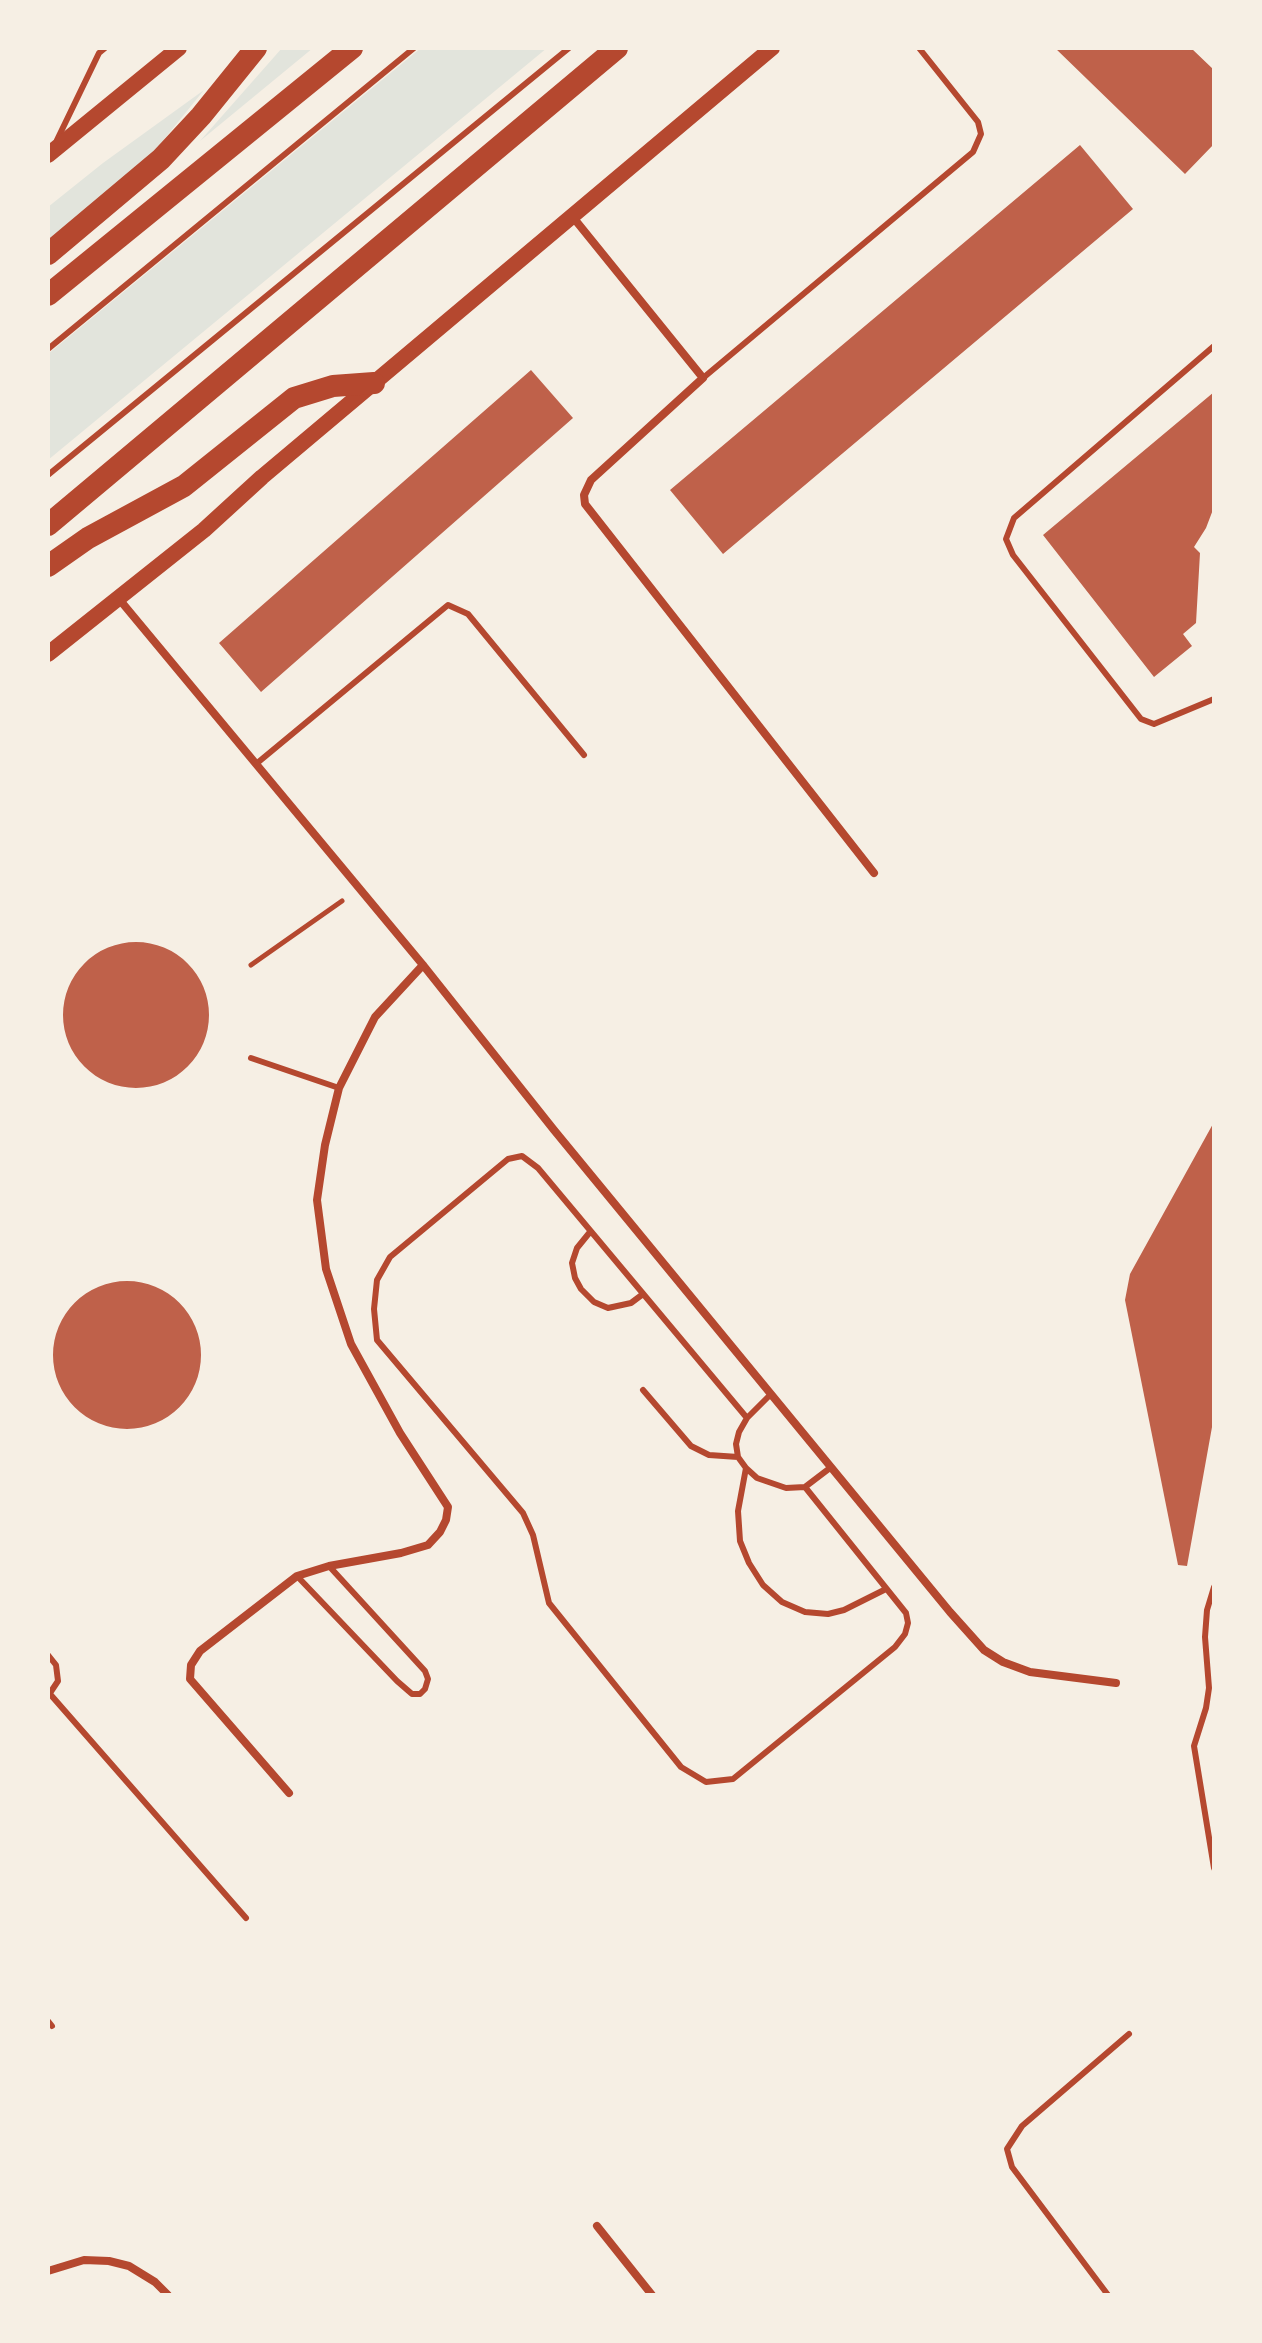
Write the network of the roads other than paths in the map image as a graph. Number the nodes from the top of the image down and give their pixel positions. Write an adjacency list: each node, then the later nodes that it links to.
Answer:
1 (105, 48): 10 (lane)
2 (179, 48): 10 (main road)
3 (256, 48): 12 (highway)
4 (352, 48): 13 (highway)
5 (414, 48): 15 (lane)
6 (569, 48): 18 (lane)
7 (617, 48): 19 (highway)
8 (772, 48): 11 (main road)
9 (919, 48): 16 (lane)
10 (49, 154)
11 (572, 216): 16 (street); 17 (main road)
12 (48, 254)
13 (48, 295)
14 (1214, 346): 23 (lane)
15 (48, 349)
16 (703, 378): 26 (street)
17 (374, 383): 20 (highway); 21 (main road)
18 (48, 475)
19 (48, 525)
20 (48, 566)
21 (118, 598): 22 (main road); 25 (street)
22 (48, 654)
23 (1214, 699)
24 (584, 755): 25 (lane)
25 (256, 764): 27 (street)
26 (874, 873)
27 (423, 965): 29 (street); 33 (street)
28 (251, 1058): 29 (lane)
29 (339, 1088): 39 (street)
30 (590, 1232): 31 (lane); 31 (lane); 42 (lane)
31 (643, 1294): 34 (lane)
32 (643, 1390): 35 (lane)
33 (770, 1395): 34 (lane); 37 (street)
34 (747, 1418): 35 (lane)
35 (738, 1457): 36 (lane)
36 (746, 1468): 38 (lane); 42 (lane)
37 (830, 1468): 38 (lane); 44 (street)
38 (805, 1487): 42 (lane)
39 (329, 1566): 40 (street); 40 (lane)
40 (297, 1576): 46 (street)
41 (1214, 1587): 47 (lane)
42 (886, 1589)
43 (48, 1655): 45 (lane)
44 (1116, 1683)
45 (49, 1695): 48 (lane)
46 (289, 1793)
47 (1214, 1868)
48 (246, 1918)
49 (1129, 2034): 54 (lane)
50 (597, 2226): 53 (street)
51 (48, 2271): 52 (street)
52 (168, 2295)
53 (652, 2295)
54 (1108, 2295)

